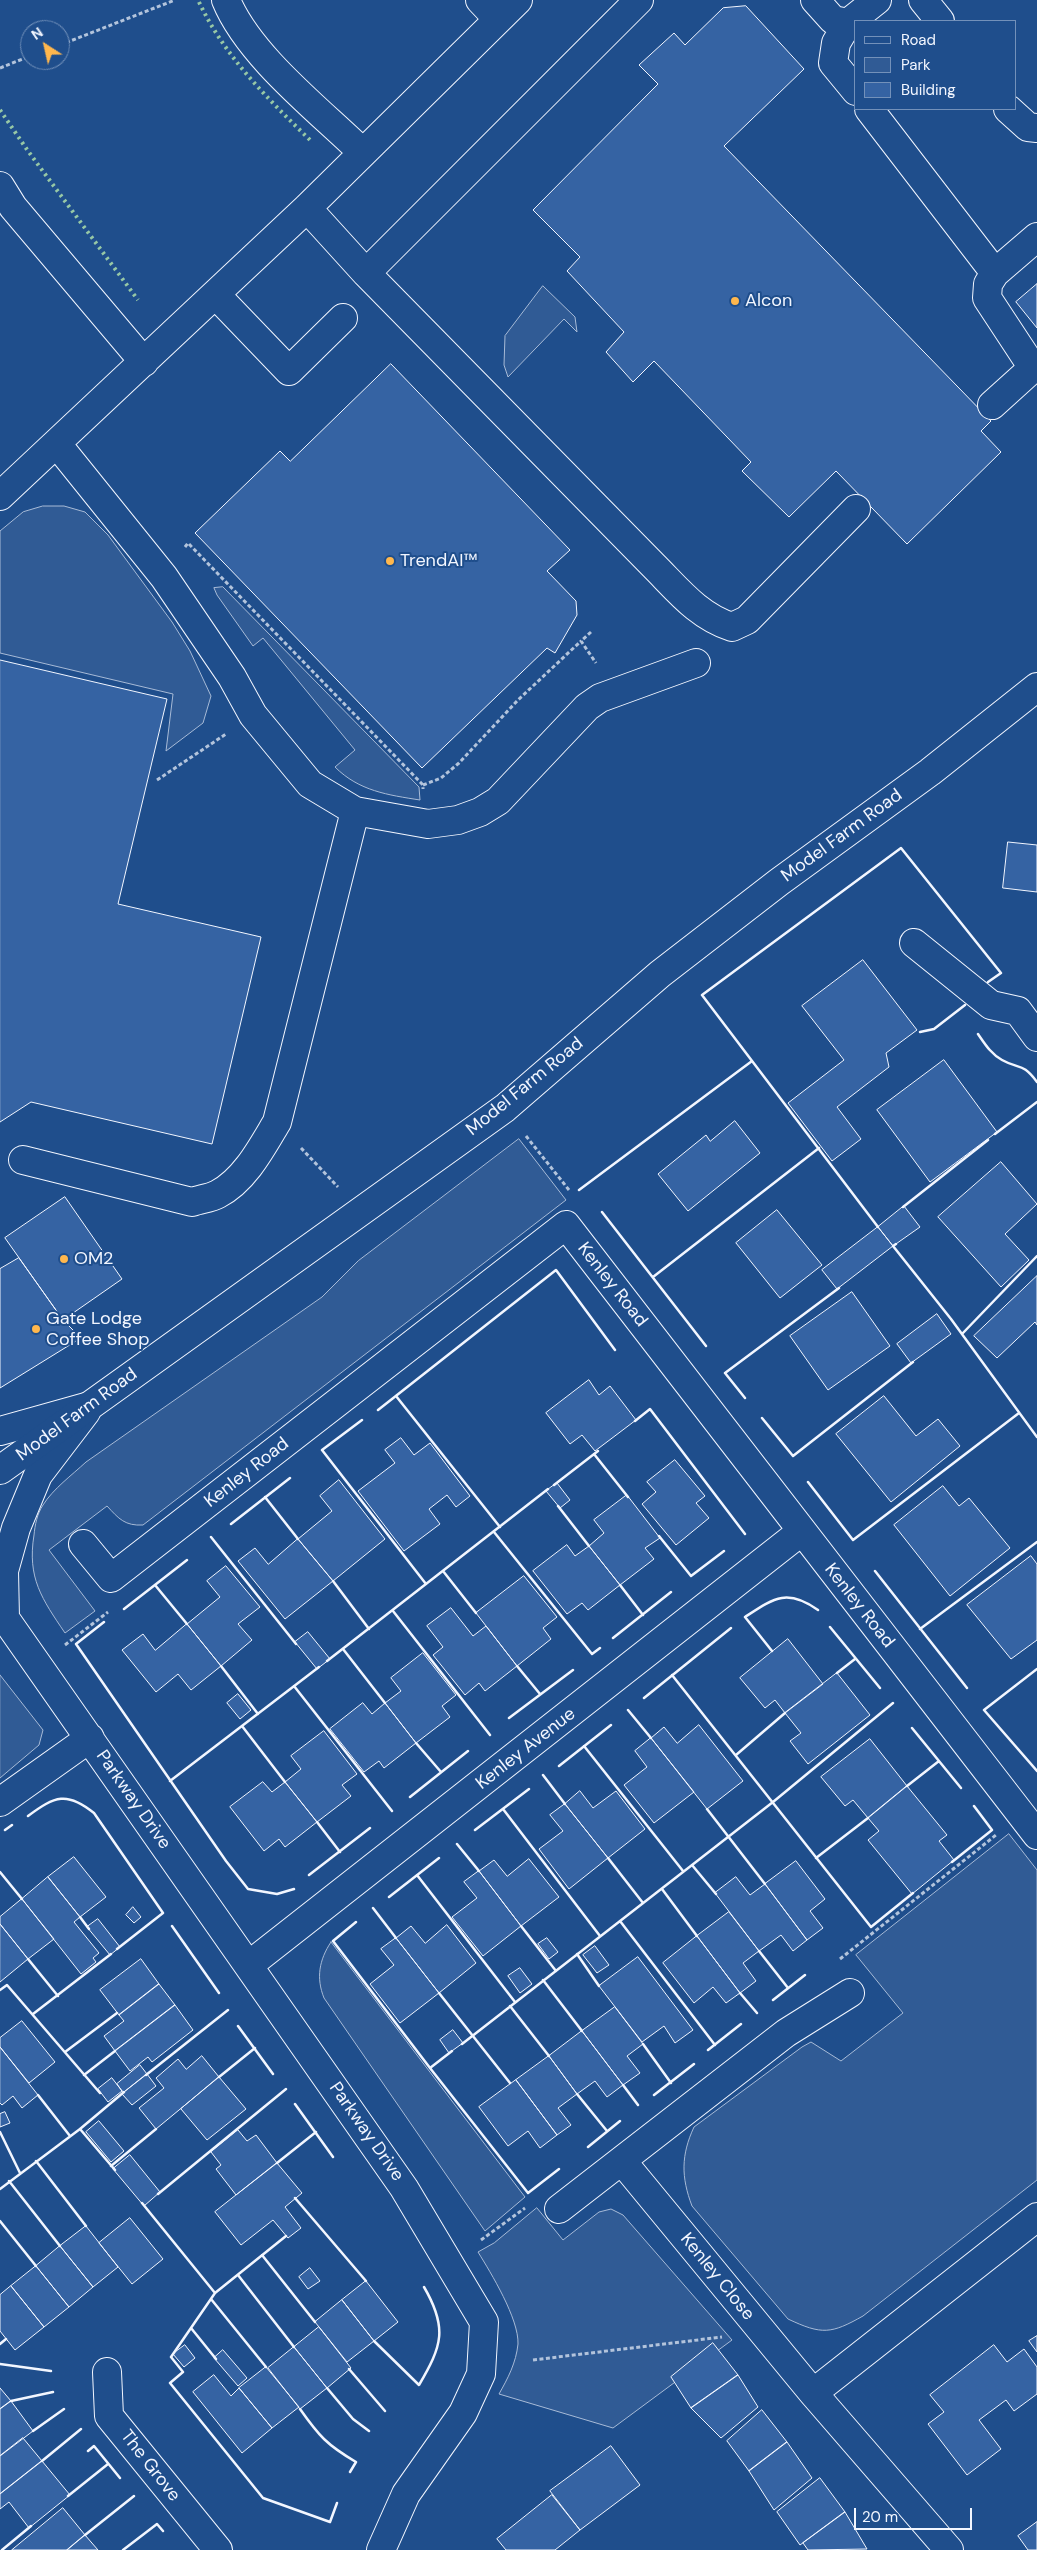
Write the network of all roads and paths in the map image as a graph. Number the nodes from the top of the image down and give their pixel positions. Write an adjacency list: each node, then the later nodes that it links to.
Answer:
1 (175, 0): 11 (path)
2 (226, 0): 18 (street)
3 (518, 0): 8 (street)
4 (640, 0): 22 (street)
5 (815, 0): 10 (street)
6 (877, 0): 10 (street)
7 (923, 0): 9 (street)
8 (489, 10): 18 (street)
9 (939, 20)
10 (848, 22): 14 (street)
11 (70, 41)
12 (20, 60): 13 (path)
13 (0, 68)
14 (854, 89)
15 (870, 110): 23 (street)
16 (1009, 110): 17 (street)
17 (1037, 128)
18 (362, 152): 20 (street)
19 (0, 186): 26 (street)
20 (307, 208): 22 (street); 24 (street)
21 (1037, 237): 23 (street)
22 (366, 272): 30 (street)
23 (995, 273): 27 (street)
24 (216, 295): 25 (street); 26 (street)
25 (343, 318)
26 (144, 362): 28 (street)
27 (992, 405)
28 (57, 444): 29 (street); 31 (street)
29 (0, 496)
30 (856, 509)
31 (160, 571): 35 (street); 37 (path)
32 (581, 641): 37 (path)
33 (696, 663): 39 (street)
34 (1037, 687): 42 (street, Model Farm Road)
35 (253, 715): 36 (path); 38 (street)
36 (158, 780)
37 (423, 785): 39 (path)
38 (355, 811): 39 (street); 43 (street)
39 (428, 824)
40 (914, 943): 41 (street)
41 (1037, 1037)
42 (505, 1108): 45 (path); 46 (street, Model Farm Road)
43 (276, 1122): 44 (street); 46 (path)
44 (23, 1160)
45 (574, 1197)
46 (360, 1211): 47 (street, Model Farm Road)
47 (90, 1406): 48 (street); 49 (street, Model Farm Road); 53 (street, Parkway Drive)
48 (0, 1430)
49 (0, 1470)
50 (802, 1531): 51 (street, Kenley Road); 57 (street, Kenley Road); 58 (street, Kenley Avenue)
51 (83, 1544)
52 (108, 1612): 54 (path)
53 (2, 1615): 54 (street, Parkway Drive)
54 (36, 1663): 55 (street, Parkway Drive)
55 (90, 1738): 56 (street, Parkway Drive); 58 (street, Parkway Drive)
56 (0, 1802)
57 (1037, 1834)
58 (248, 1965): 68 (street, Parkway Drive)
59 (850, 1993): 60 (street)
60 (622, 2161): 61 (street); 63 (street, Kenley Close)
61 (559, 2209)
62 (1037, 2217): 66 (street)
63 (762, 2332): 64 (path); 66 (street, Kenley Close)
64 (533, 2360)
65 (108, 2372): 67 (street, The Grove)
66 (813, 2393): 69 (street, Kenley Close)
67 (218, 2550)
68 (381, 2550)
69 (949, 2550)

